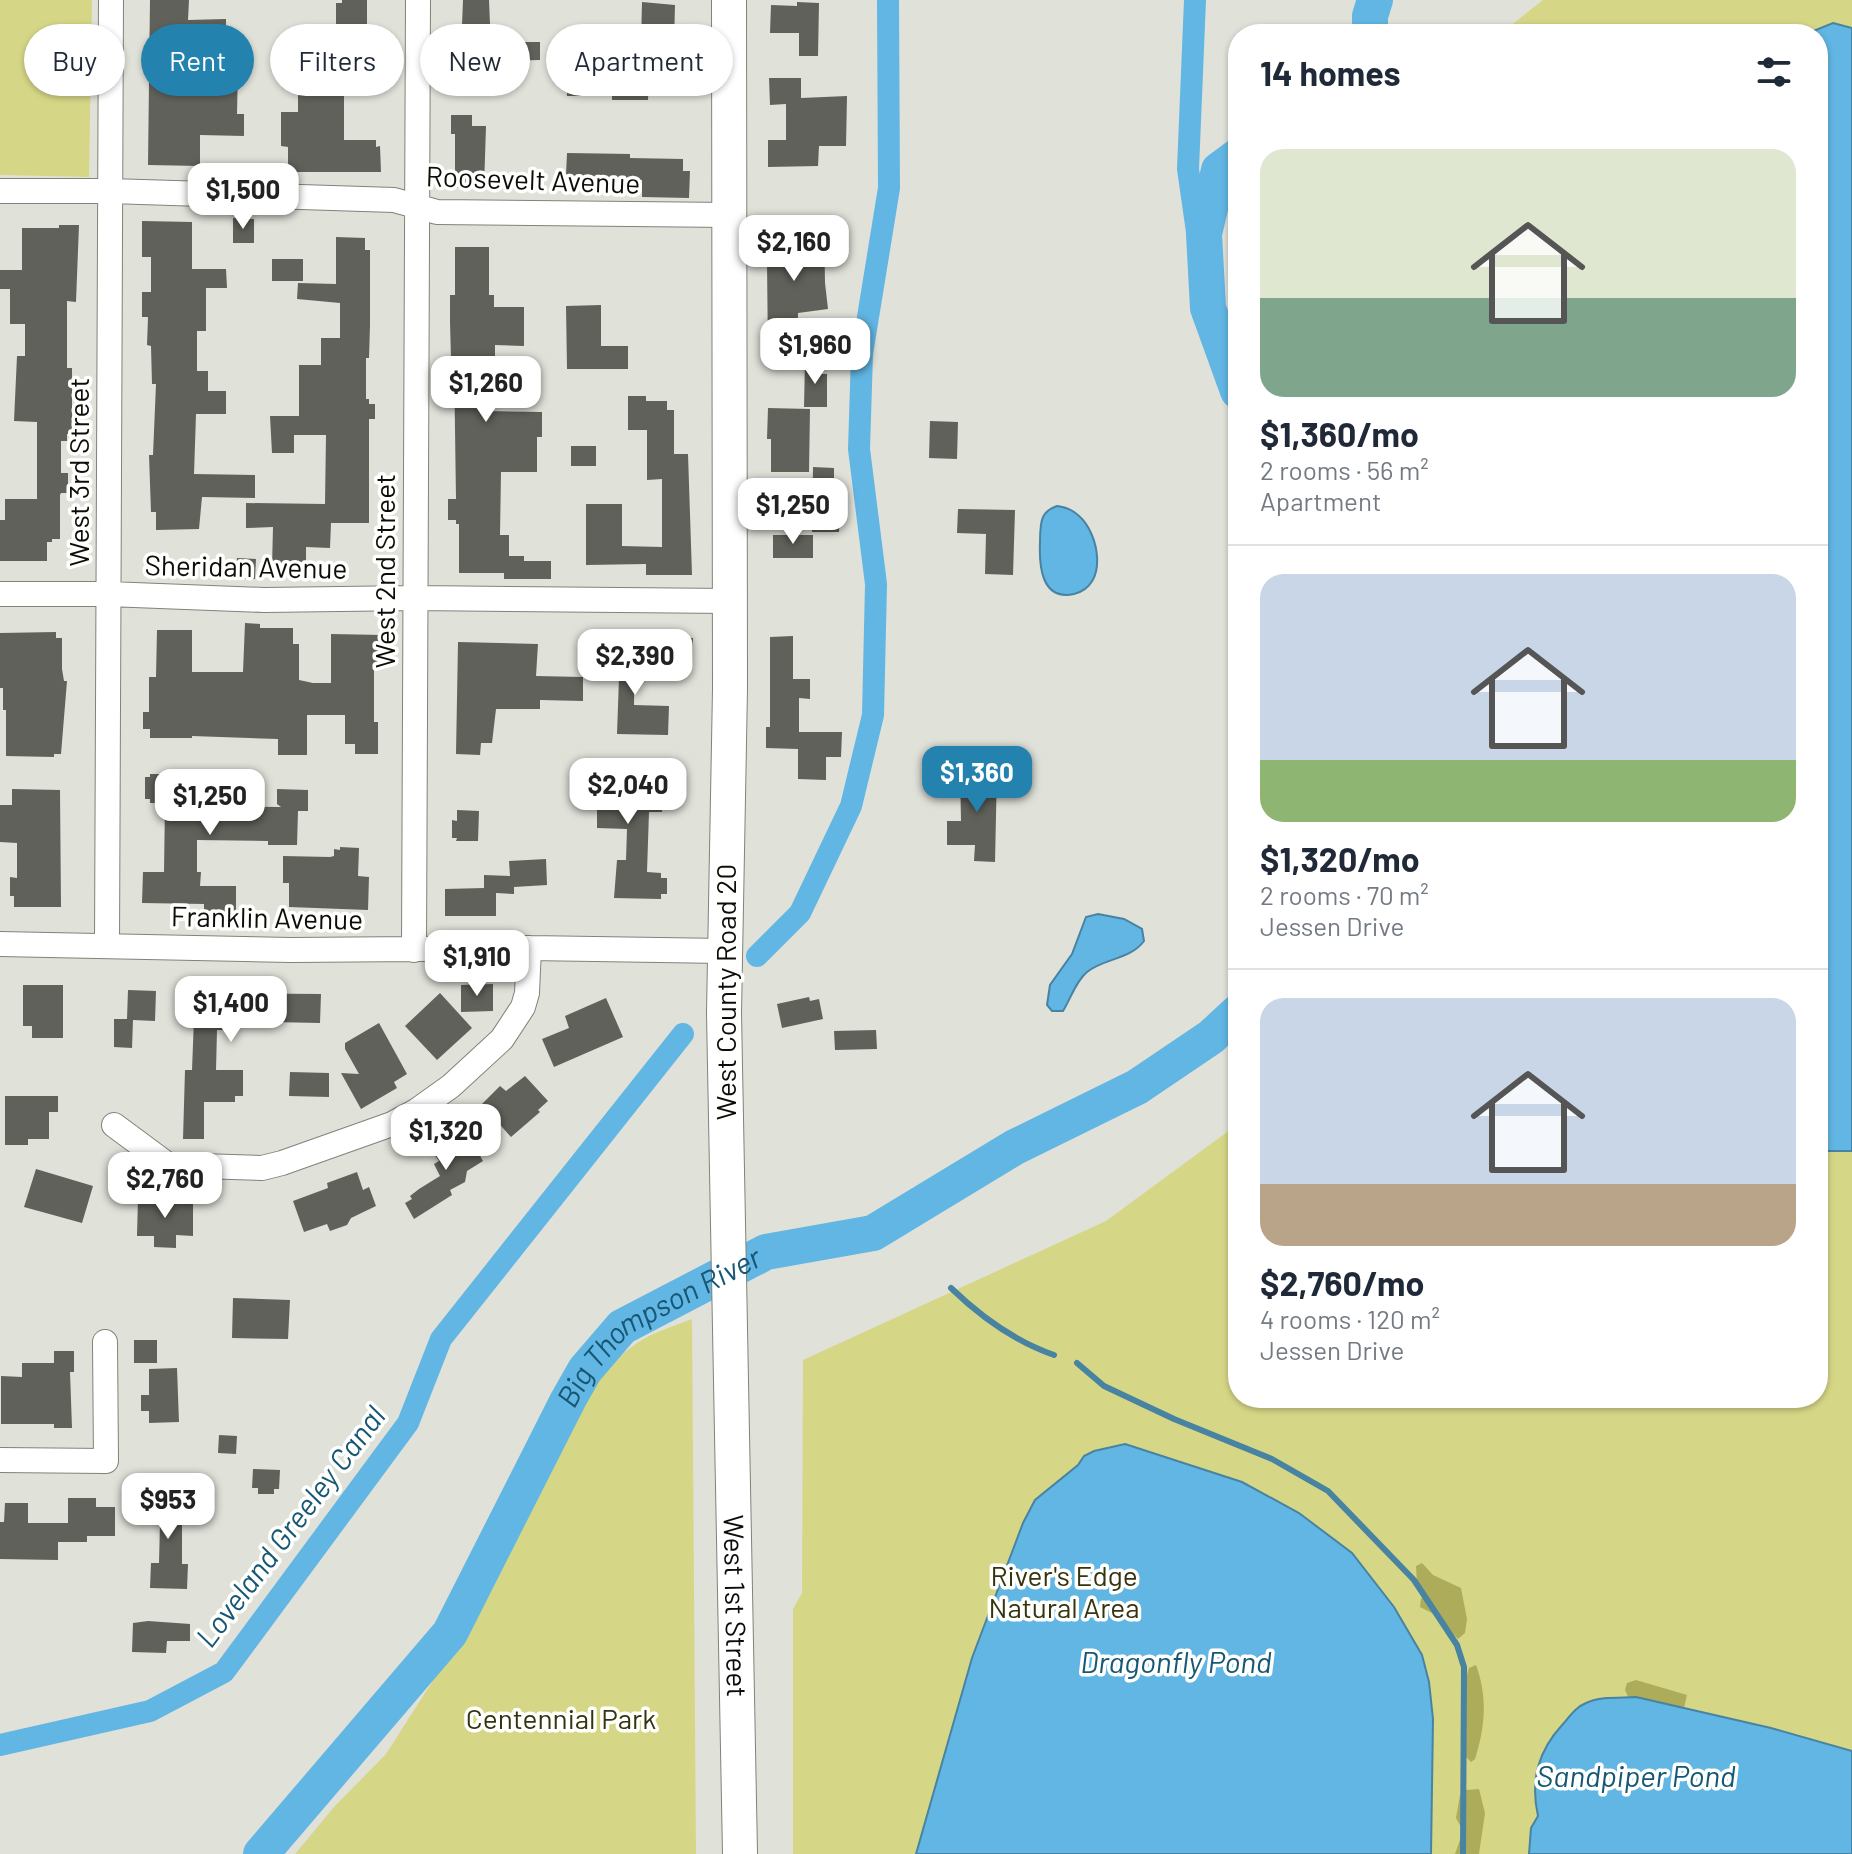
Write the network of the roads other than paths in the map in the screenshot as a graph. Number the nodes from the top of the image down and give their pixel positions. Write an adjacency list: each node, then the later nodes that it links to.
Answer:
1 (111, 0): 5 (street, West 3rd Street)
2 (418, 0): 6 (street, West 2nd Street)
3 (729, 0): 7 (main road, West County Road 20)
4 (0, 191): 5 (street, Roosevelt Avenue)
5 (110, 191): 6 (street, Roosevelt Avenue); 9 (street, West 3rd Street)
6 (417, 208): 7 (street, Roosevelt Avenue); 10 (street, West 2nd Street)
7 (730, 215): 11 (main road, West County Road 20)
8 (0, 594): 9 (street, Sheridan Avenue)
9 (108, 594): 10 (street, Sheridan Avenue); 13 (street, West 3rd Street)
10 (415, 598): 11 (street, Sheridan Avenue); 15 (street, West 2nd Street)
11 (730, 601): 16 (main road, West County Road 20)
12 (0, 944): 13 (street, Franklin Avenue)
13 (107, 945): 15 (street, Franklin Avenue)
14 (529, 948): 15 (street, Franklin Avenue); 16 (street, Franklin Avenue); 17 (street)
15 (414, 950)
16 (724, 951): 19 (main road, West County Road 20)
17 (114, 1125)
18 (105, 1342): 20 (street)
19 (730, 1359): 21 (main road, West 1st Street)
20 (0, 1460)
21 (740, 1854)

